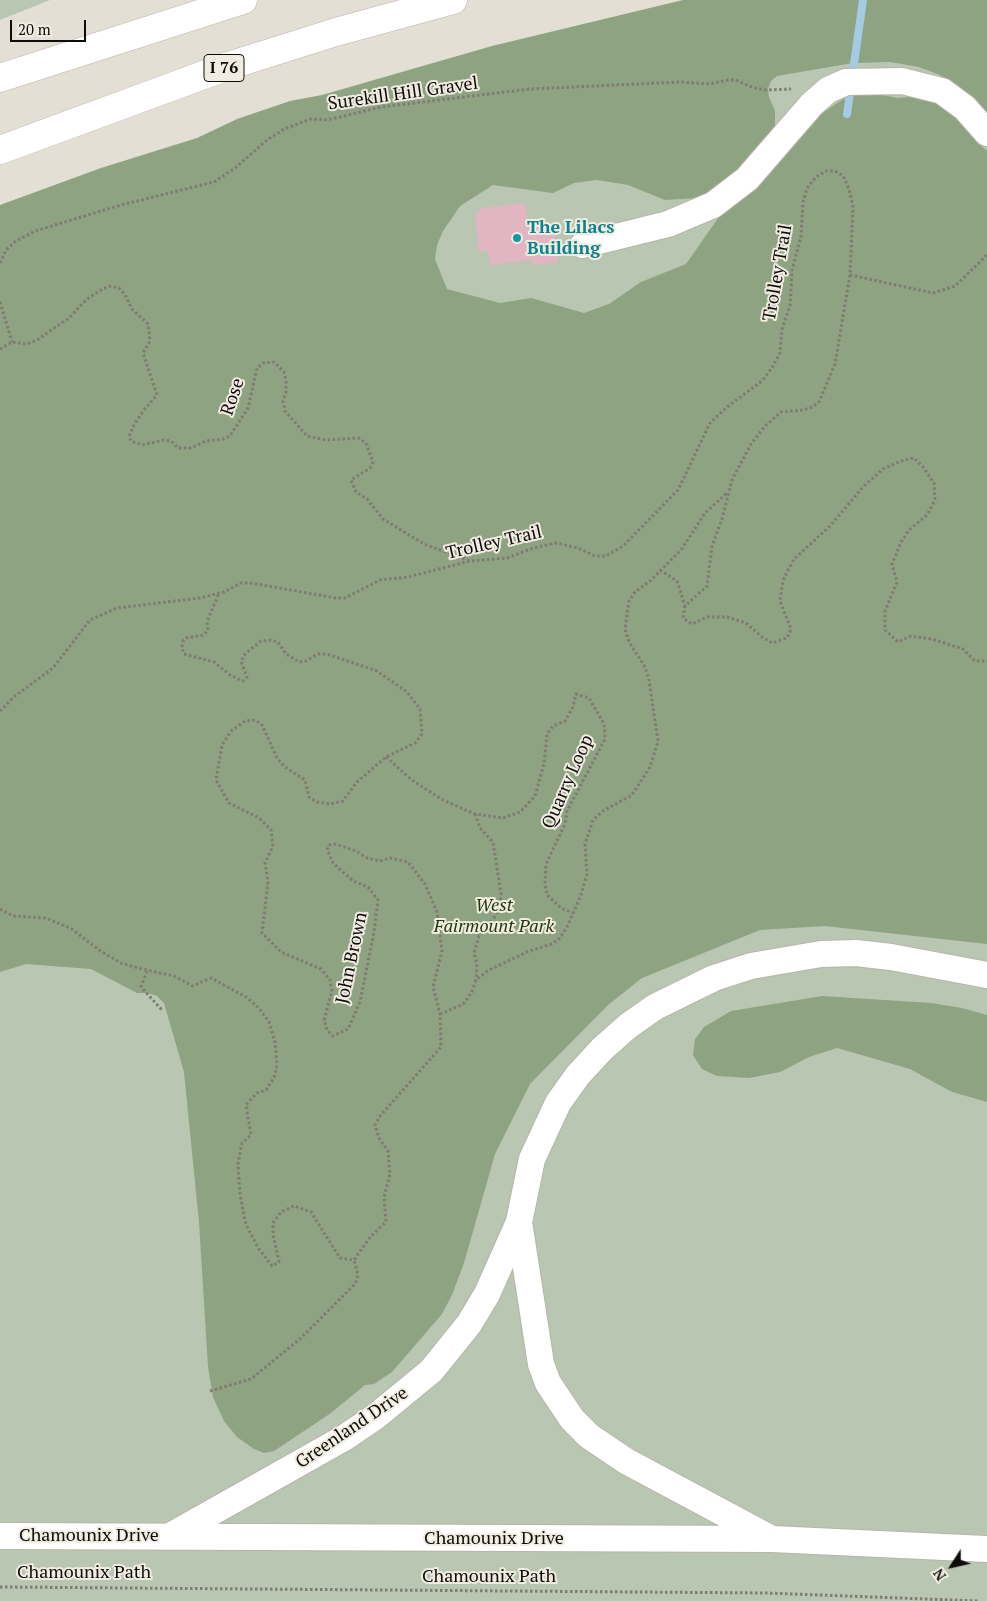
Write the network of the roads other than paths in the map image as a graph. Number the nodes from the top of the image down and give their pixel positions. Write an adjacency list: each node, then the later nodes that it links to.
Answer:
1 (243, 0): 3 (highway)
2 (454, 0): 5 (highway, I 76)
3 (0, 78)
4 (987, 133): 6 (street)
5 (0, 150)
6 (583, 245)
7 (987, 975): 8 (street, Greenland Drive)
8 (519, 1222): 10 (street, Greenland Drive); 11 (street, Greenland Drive)
9 (0, 1536): 10 (street, Chamounix Drive)
10 (170, 1536): 11 (street, Chamounix Drive)
11 (772, 1539): 12 (street, Chamounix Drive)
12 (987, 1550)

